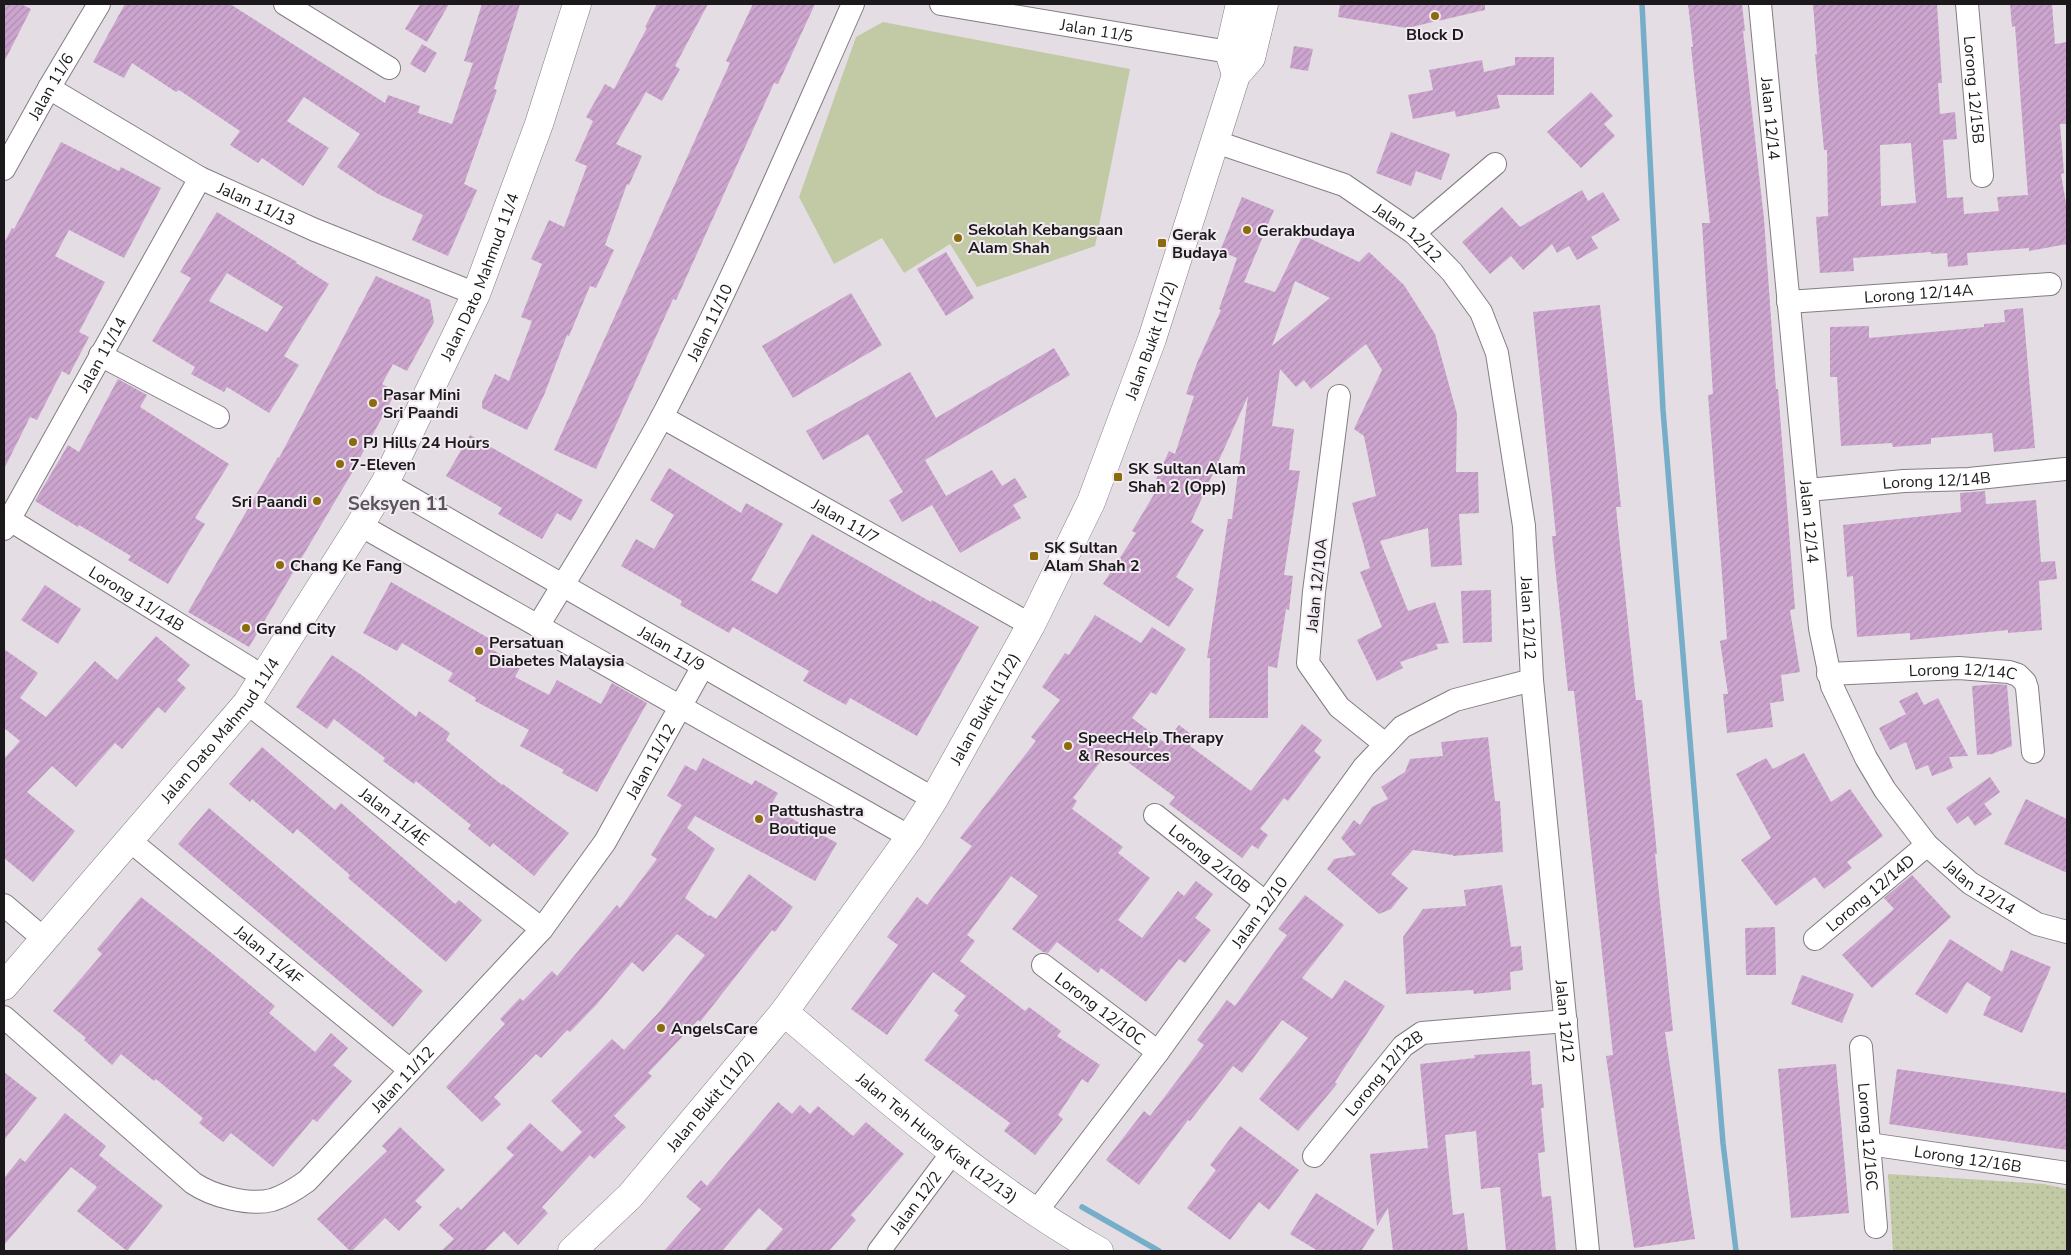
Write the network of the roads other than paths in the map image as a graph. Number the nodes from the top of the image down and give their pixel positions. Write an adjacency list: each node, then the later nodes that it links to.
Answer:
1 (99, 4): 12 (street, Jalan 11/6)
2 (285, 4): 11 (street)
3 (577, 4): 20 (street, Jalan Dato Mahmud 11/4)
4 (853, 4): 24 (street, Jalan 11/10)
5 (941, 4): 10 (street, Jalan 11/5)
6 (1240, 4): 10 (street, Jalan Bukit (11/2))
7 (1264, 4): 10 (street, Jalan Bukit (11/2))
8 (1760, 4): 21 (street, Jalan 12/14)
9 (1967, 4): 16 (street, Lorong 12/15B)
10 (1239, 61): 13 (street, Jalan Bukit (11/2))
11 (389, 68)
12 (49, 88): 15 (street, Jalan 11/6); 17 (street, Jalan 11/13)
13 (1216, 142): 18 (street, Jalan 12/12); 32 (street, Jalan Bukit (11/2))
14 (1495, 164): 18 (street)
15 (4, 169)
16 (1982, 176)
17 (200, 178): 20 (street, Jalan 11/13); 22 (street, Jalan 11/14)
18 (1414, 233): 37 (street, Jalan 12/12)
19 (2050, 284): 21 (street, Lorong 12/14A)
20 (476, 294): 27 (street, Jalan Dato Mahmud 11/4)
21 (1788, 302): 28 (street, Jalan 12/14)
22 (100, 355): 25 (street); 29 (street, Jalan 11/14)
23 (1339, 396): 40 (street, Jalan 12/10A)
24 (662, 417): 31 (street, Jalan 11/10); 32 (street, Jalan 11/7)
25 (218, 418)
26 (2065, 469): 28 (street, Lorong 12/14B)
27 (384, 483): 30 (street, Jalan Dato Mahmud 11/4); 31 (street, Jalan 11/9)
28 (1808, 490): 35 (street, Jalan 12/14)
29 (7, 525): 36 (street, Lorong 11/14B)
30 (360, 525): 33 (street); 36 (street, Jalan Dato Mahmud 11/4)
31 (562, 585): 33 (street, Jalan 11/10); 34 (street, Jalan 11/9)
32 (1031, 624): 42 (street, Jalan Bukit (11/2))
33 (538, 626): 39 (street)
34 (703, 666): 39 (street, Jalan 11/12); 42 (street, Jalan 11/9)
35 (1828, 674): 41 (street, Lorong 12/14C); 46 (street, Jalan 12/14)
36 (264, 677): 38 (street, Jalan Dato Mahmud 11/4)
37 (1532, 680): 40 (street, Jalan 12/10); 57 (street, Jalan 12/12)
38 (247, 703): 45 (street, Jalan Dato Mahmud 11/4); 49 (street, Jalan 11/4E)
39 (681, 707): 44 (street); 49 (street, Jalan 11/12)
40 (1385, 744): 47 (street, Jalan 12/10)
41 (2033, 752)
42 (934, 800): 44 (street, Jalan Bukit (11/2))
43 (1155, 815): 47 (street, Lorong 2/10B)
44 (910, 837): 55 (street, Jalan Bukit (11/2))
45 (130, 840): 51 (street, Jalan Dato Mahmud 11/4); 60 (street, Jalan 11/4F)
46 (1927, 845): 50 (street, Jalan 12/14); 52 (street, Lorong 12/14D)
47 (1266, 902): 59 (street, Jalan 12/10)
48 (4, 905): 51 (street)
49 (542, 929): 60 (street, Jalan 11/12)
50 (2067, 932)
51 (44, 939): 54 (street, Jalan Dato Mahmud 11/4)
52 (1815, 939)
53 (1043, 965): 59 (street, Lorong 12/10C)
54 (4, 986)
55 (784, 1012): 62 (street, Jalan Teh Hung Kiat (12/13)); 67 (street, Jalan Bukit (11/2))
56 (4, 1017): 60 (street, Jalan 11/12)
57 (1566, 1022): 63 (street, Lorong 12/12B); 70 (street, Jalan 12/12)
58 (1861, 1047): 61 (street, Lorong 12/16C)
59 (1158, 1052): 65 (street, Jalan 12/10)
60 (410, 1070)
61 (1869, 1144): 64 (street, Lorong 12/16B); 66 (street, Lorong 12/16C)
62 (952, 1153): 65 (street, Jalan Teh Hung Kiat (12/13)); 68 (street, Jalan 12/2)
63 (1314, 1156)
64 (2067, 1174)
65 (1036, 1212): 69 (street, Jalan Teh Hung Kiat (12/13))
66 (1876, 1227)
67 (572, 1251)
68 (879, 1251)
69 (1099, 1251)
70 (1588, 1251)

